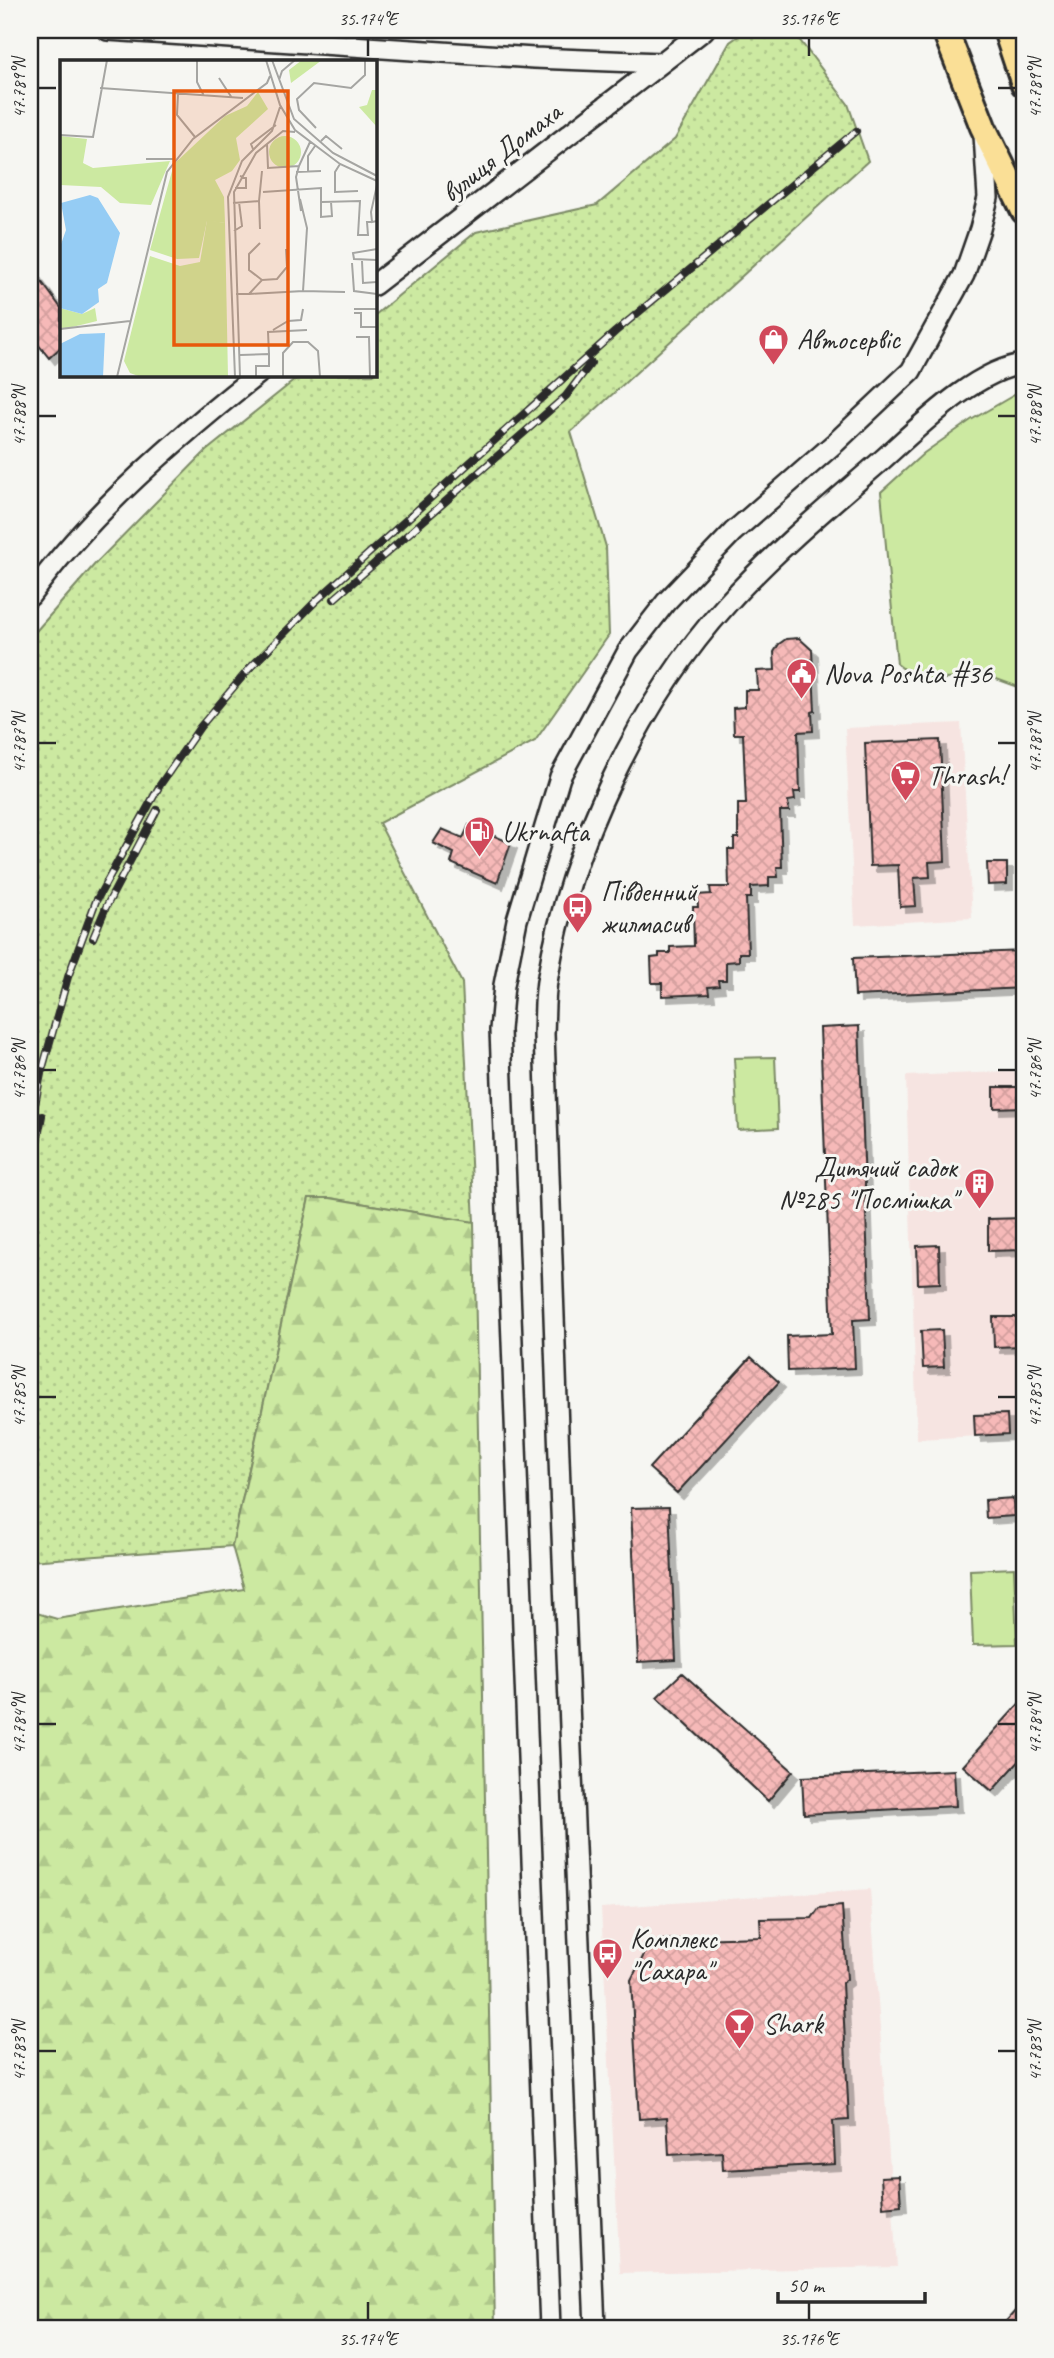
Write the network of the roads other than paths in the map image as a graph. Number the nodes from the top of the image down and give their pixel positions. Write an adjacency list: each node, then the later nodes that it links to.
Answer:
1 (108, 30): 5 (street)
2 (704, 30): 5 (street, вулиця Домаха)
3 (945, 30): 7 (main road)
4 (1006, 30): 6 (main road)
5 (662, 63): 9 (street, вулиця Домаха)
6 (1024, 84)
7 (983, 127): 8 (main road); 13 (street)
8 (1024, 211)
9 (376, 283)
10 (1024, 364): 14 (street)
11 (256, 376): 12 (street)
12 (30, 596)
13 (550, 2328)
14 (595, 2328)

